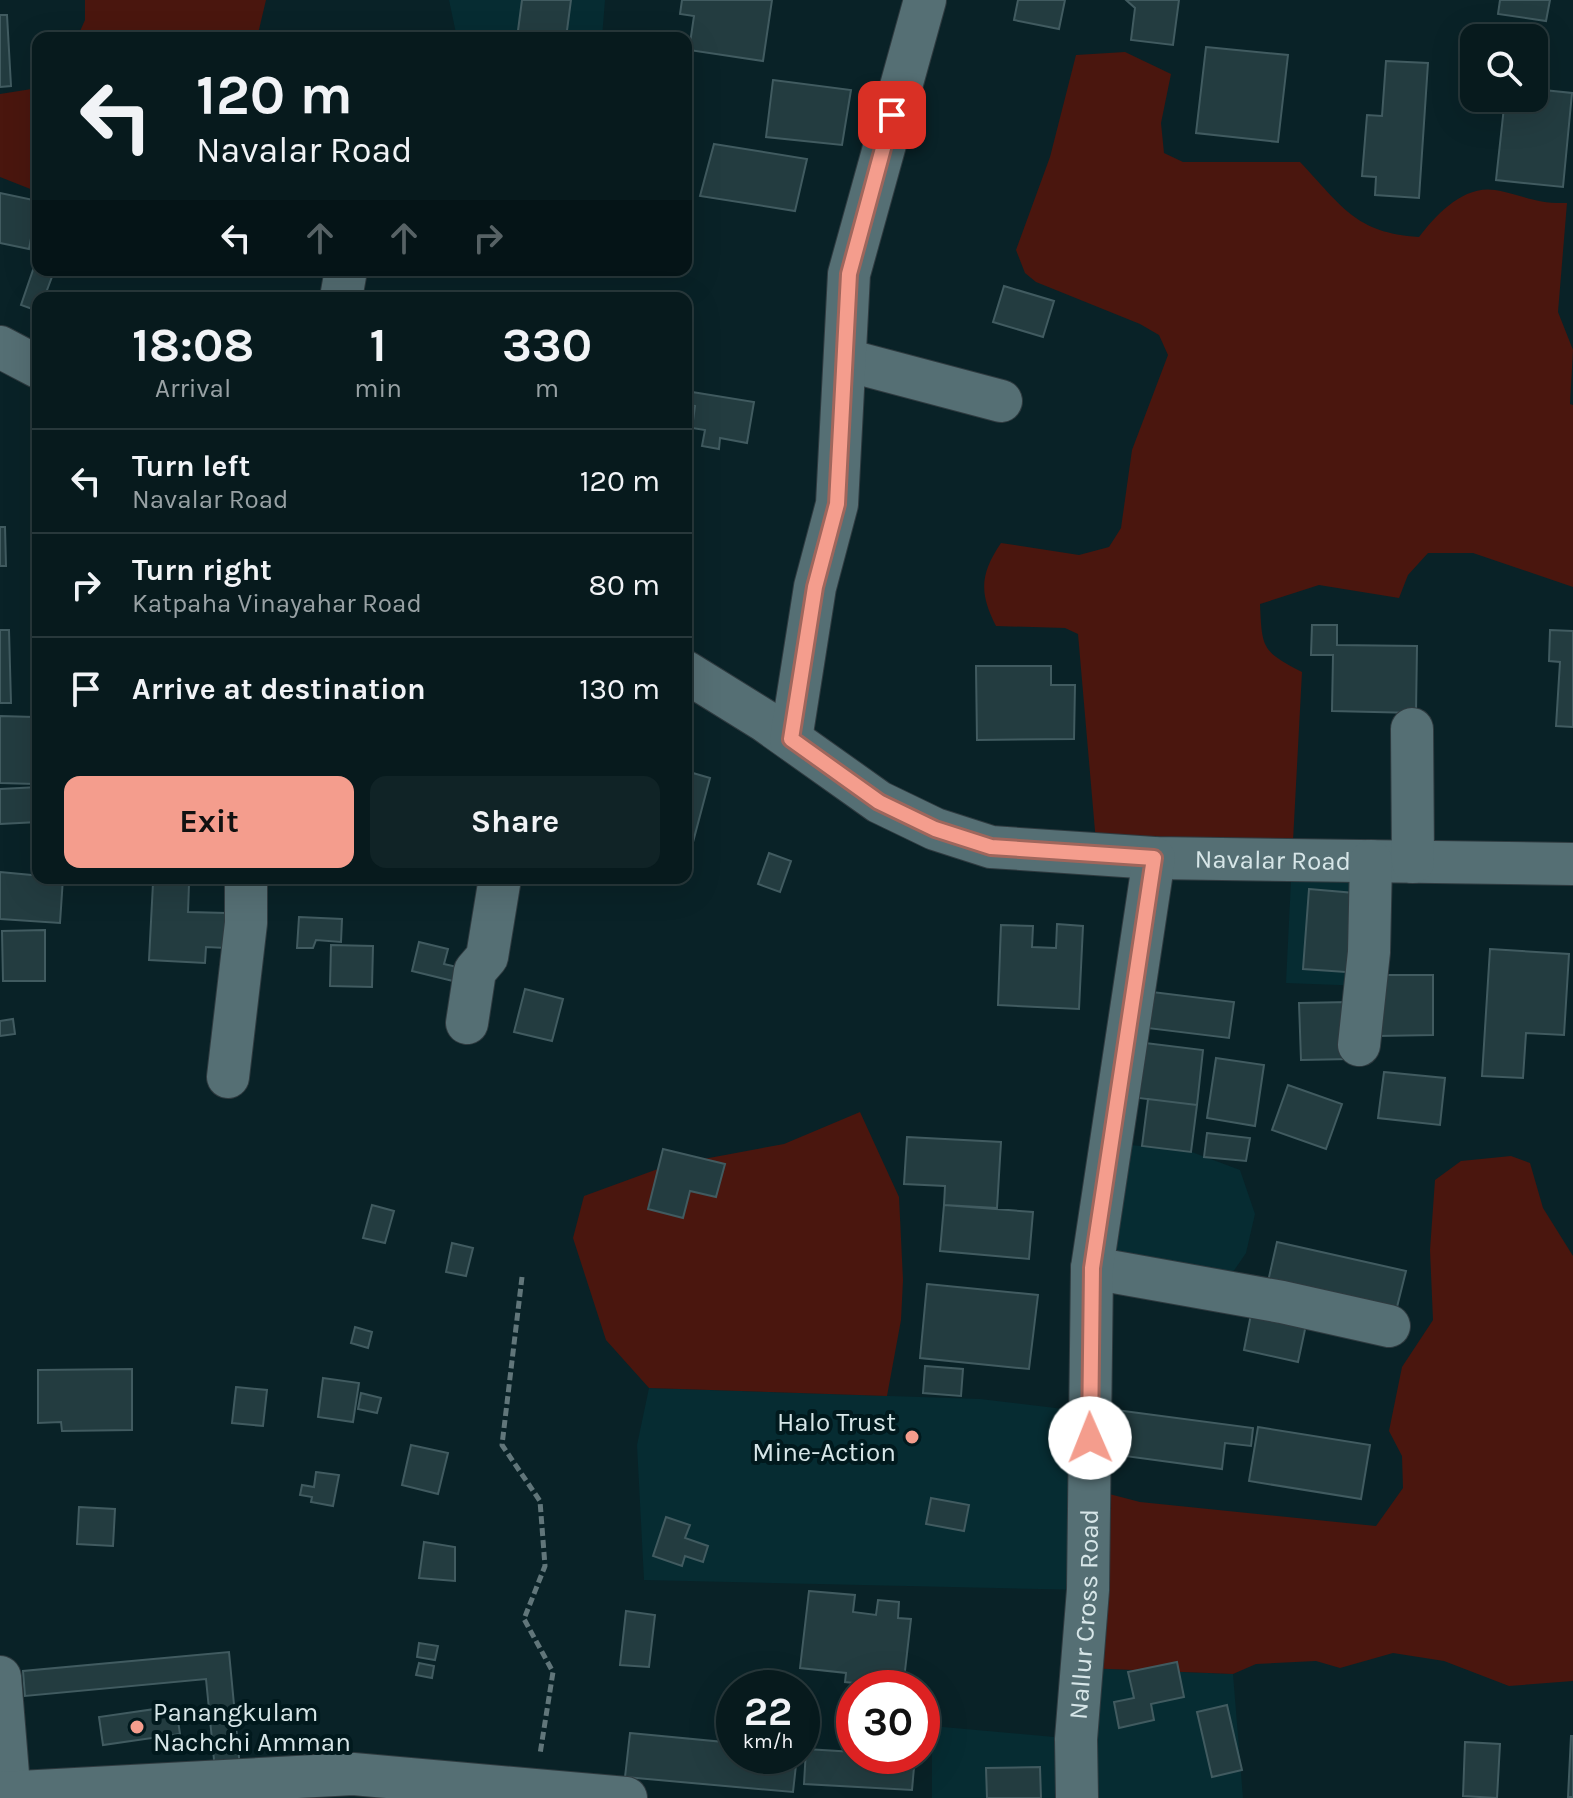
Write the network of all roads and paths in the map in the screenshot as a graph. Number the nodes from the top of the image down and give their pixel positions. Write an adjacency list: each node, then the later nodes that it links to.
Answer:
1 (925, 0): 3 (street)
2 (0, 347): 4 (street)
3 (846, 360): 5 (street); 8 (street)
4 (32, 364)
5 (1001, 401)
6 (692, 676): 8 (street, Navalar Road)
7 (1412, 729): 11 (street)
8 (791, 739): 9 (street, Navalar Road)
9 (1154, 858): 10 (street, Navalar Road); 18 (street, Nallur Cross Road)
10 (1371, 861): 11 (street, Navalar Road); 16 (street)
11 (1413, 862): 12 (street, Navalar Road)
12 (1573, 864)
13 (246, 884): 17 (street)
14 (499, 884): 15 (street)
15 (467, 1023)
16 (1359, 1045)
17 (228, 1077)
18 (1092, 1268): 20 (street); 25 (street, Nallur Cross Road)
19 (522, 1277): 22 (path)
20 (1389, 1326)
21 (0, 1677): 23 (street)
22 (534, 1791): 23 (street); 24 (street)
23 (6, 1795)
24 (626, 1798)
25 (1077, 1798)

